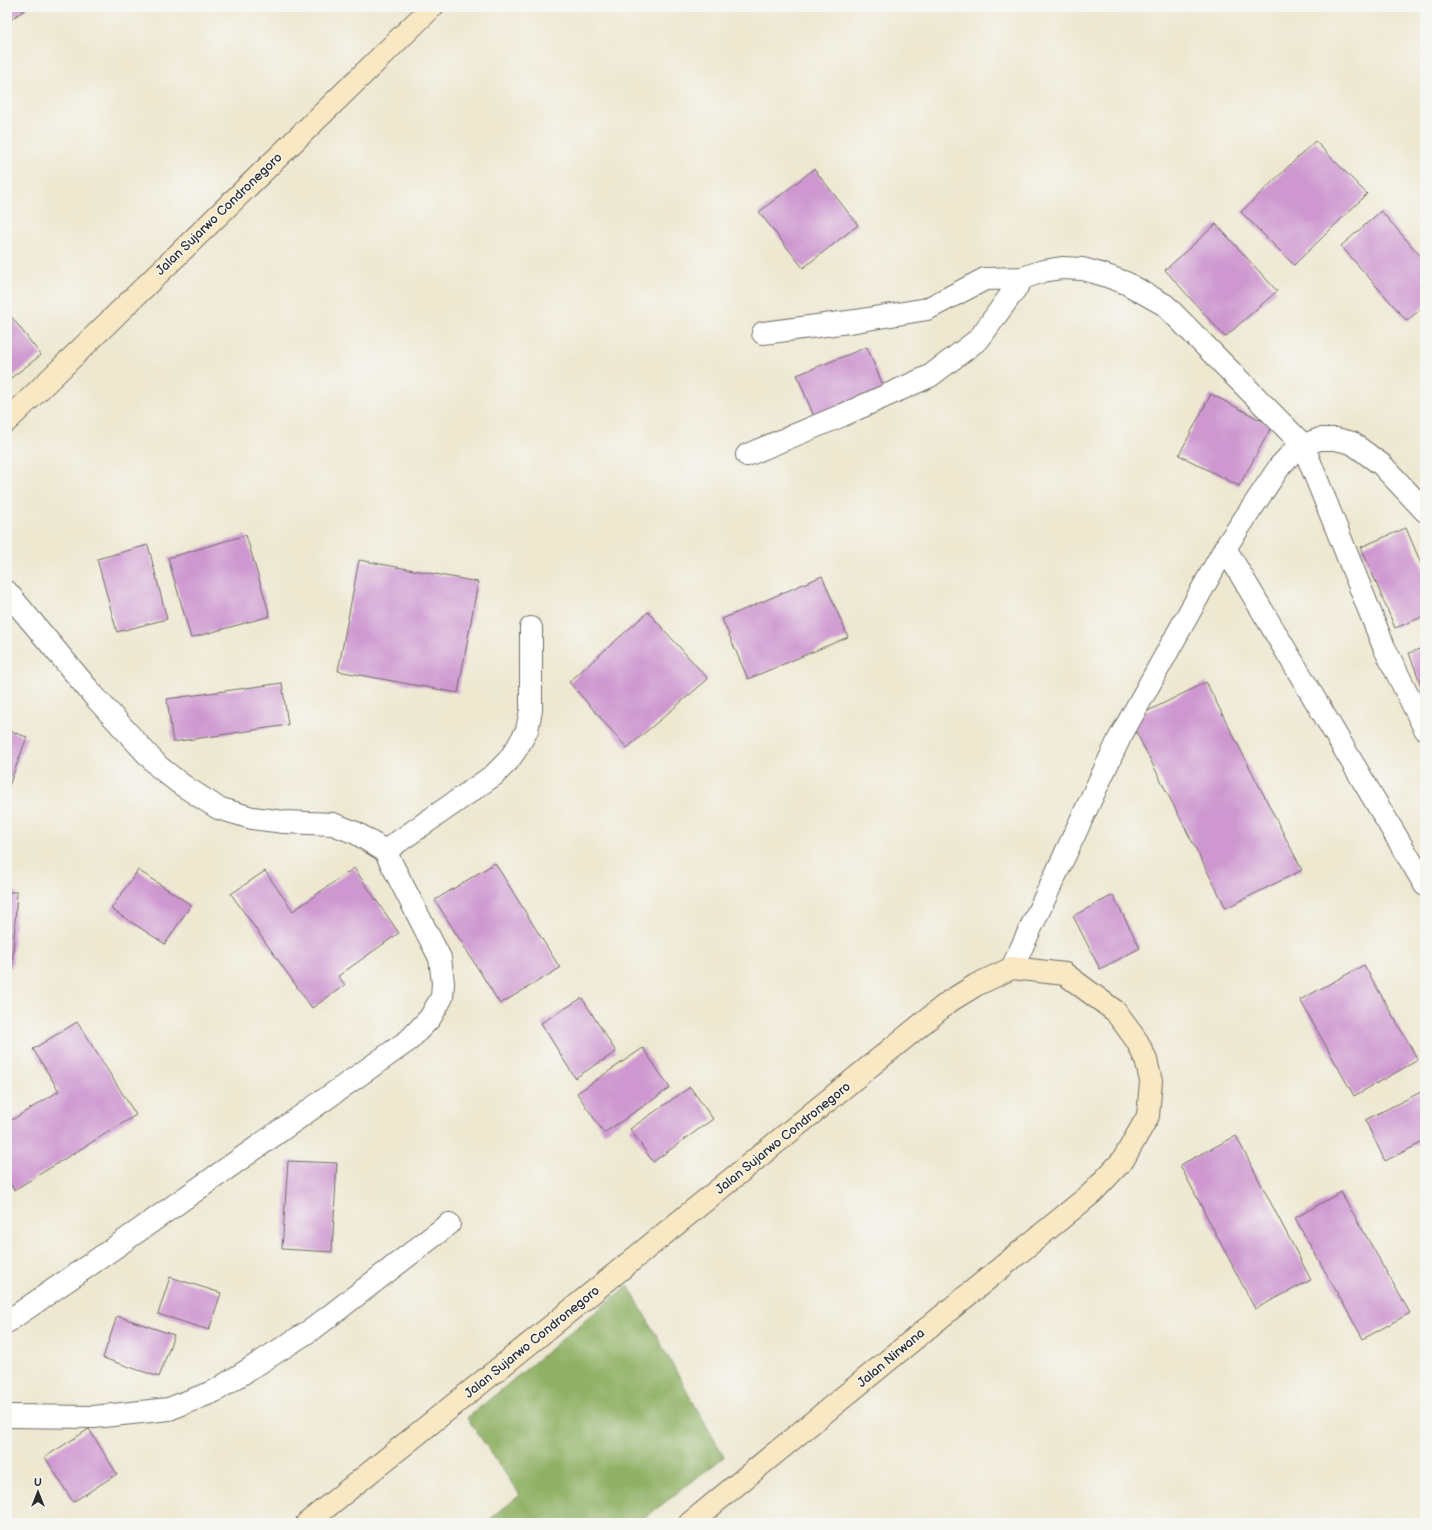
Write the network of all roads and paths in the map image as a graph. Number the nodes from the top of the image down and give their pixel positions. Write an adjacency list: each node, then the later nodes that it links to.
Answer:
1 (432, 7): 4 (street, Jalan Sujarwo Condronegoro)
2 (1023, 278): 3 (street); 5 (street); 6 (street)
3 (763, 333)
4 (7, 421)
5 (1303, 445): 7 (street); 8 (street); 11 (street)
6 (747, 455)
7 (1425, 511)
8 (1225, 548): 13 (street); 14 (street)
9 (7, 592): 12 (street)
10 (531, 628): 12 (street)
11 (1425, 730)
12 (385, 851): 16 (street)
13 (1425, 886)
14 (1012, 968): 18 (street, Jalan Sujarwo Condronegoro); 19 (street, Jalan Nirwana)
15 (449, 1224): 17 (street)
16 (7, 1322)
17 (7, 1416)
18 (307, 1523)
19 (690, 1523)

